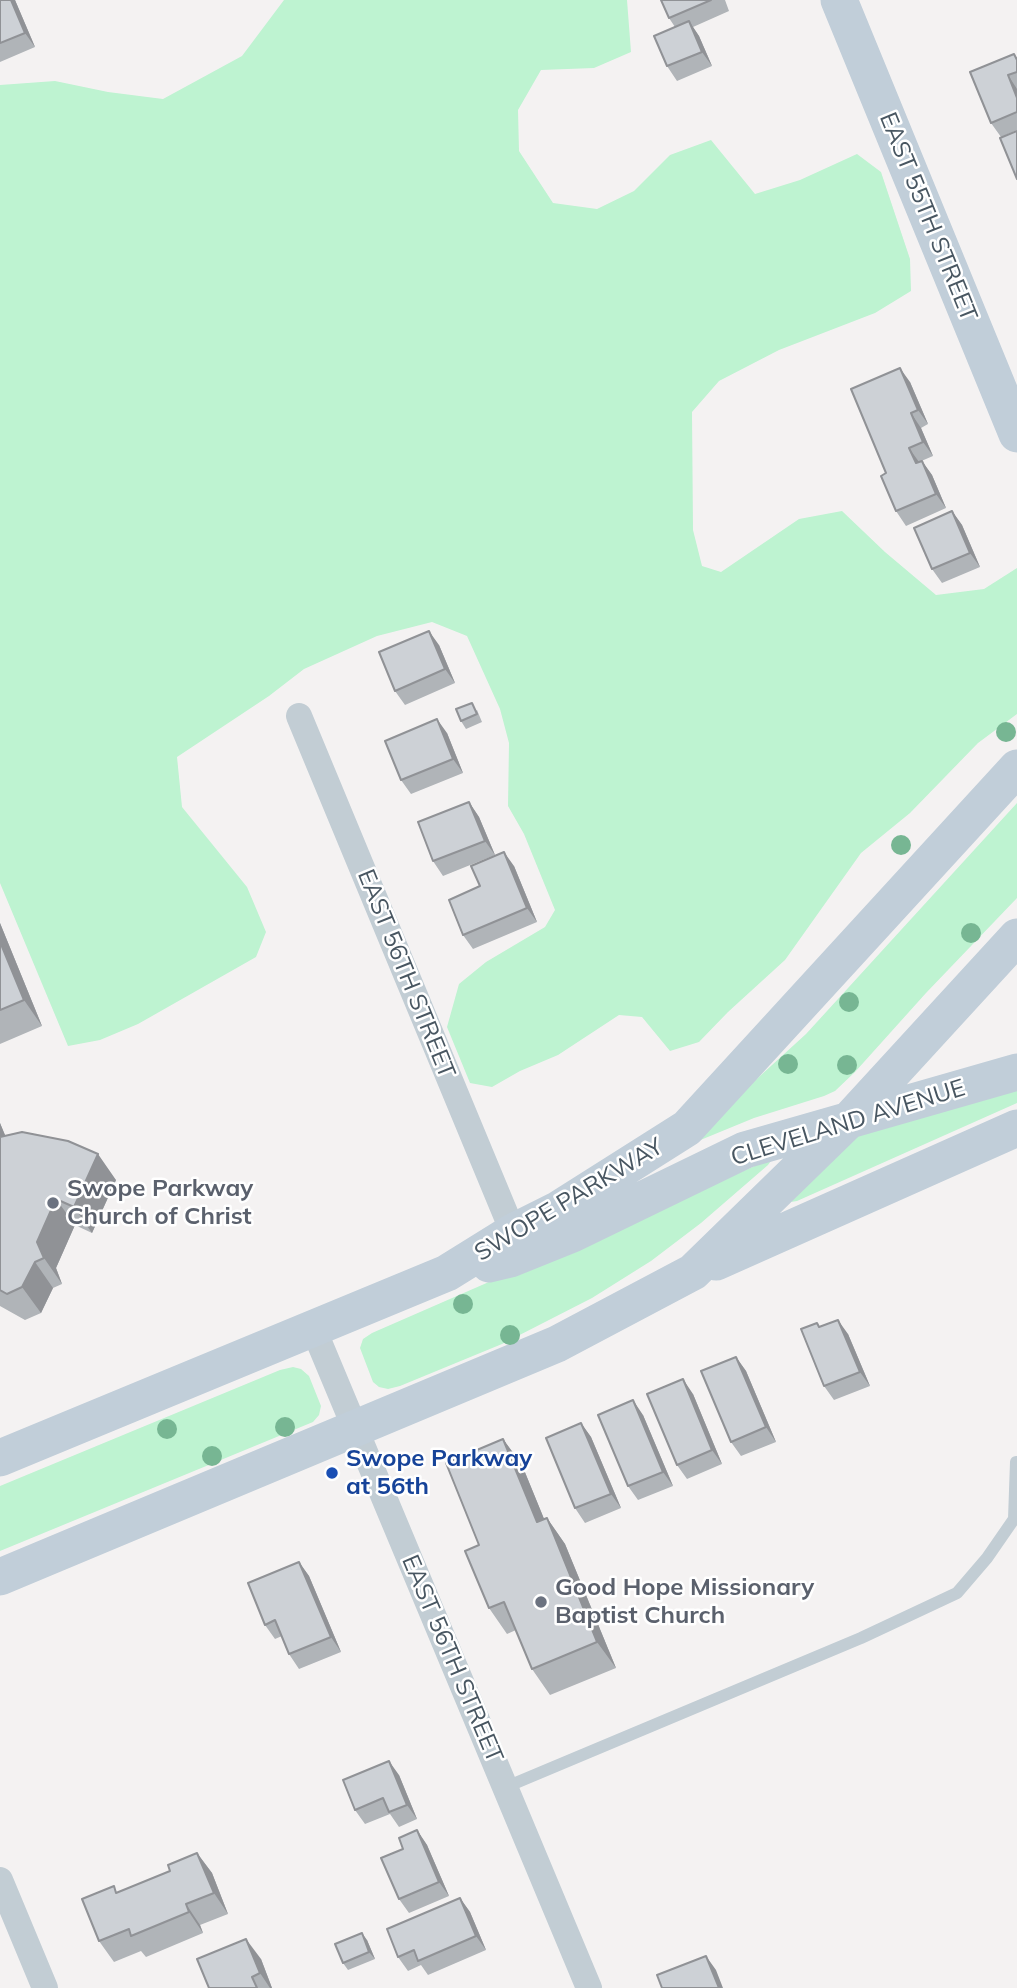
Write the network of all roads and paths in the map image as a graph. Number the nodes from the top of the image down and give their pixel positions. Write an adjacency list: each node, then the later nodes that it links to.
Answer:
1 (839, 0): 2 (main road, EAST 55TH STREET)
2 (1017, 434)
3 (299, 716): 9 (street, EAST 56TH STREET)
4 (1017, 768): 9 (main road, SWOPE PARKWAY)
5 (1017, 937): 7 (main road)
6 (1017, 1072): 7 (main road, CLEVELAND AVENUE)
7 (850, 1119): 10 (main road); 11 (main road, CLEVELAND AVENUE)
8 (1017, 1128): 10 (main road)
9 (513, 1231): 11 (main road, SWOPE PARKWAY)
10 (693, 1272): 13 (main road)
11 (447, 1273): 12 (main road, SWOPE PARKWAY)
12 (314, 1329): 13 (street, EAST 56TH STREET); 14 (main road, SWOPE PARKWAY)
13 (355, 1428): 16 (main road); 17 (street, EAST 56TH STREET)
14 (0, 1458)
15 (1016, 1462): 17 (lane)
16 (0, 1577)
17 (506, 1787): 20 (street, EAST 56TH STREET)
18 (0, 1880): 19 (street)
19 (45, 1988)
20 (589, 1988)

